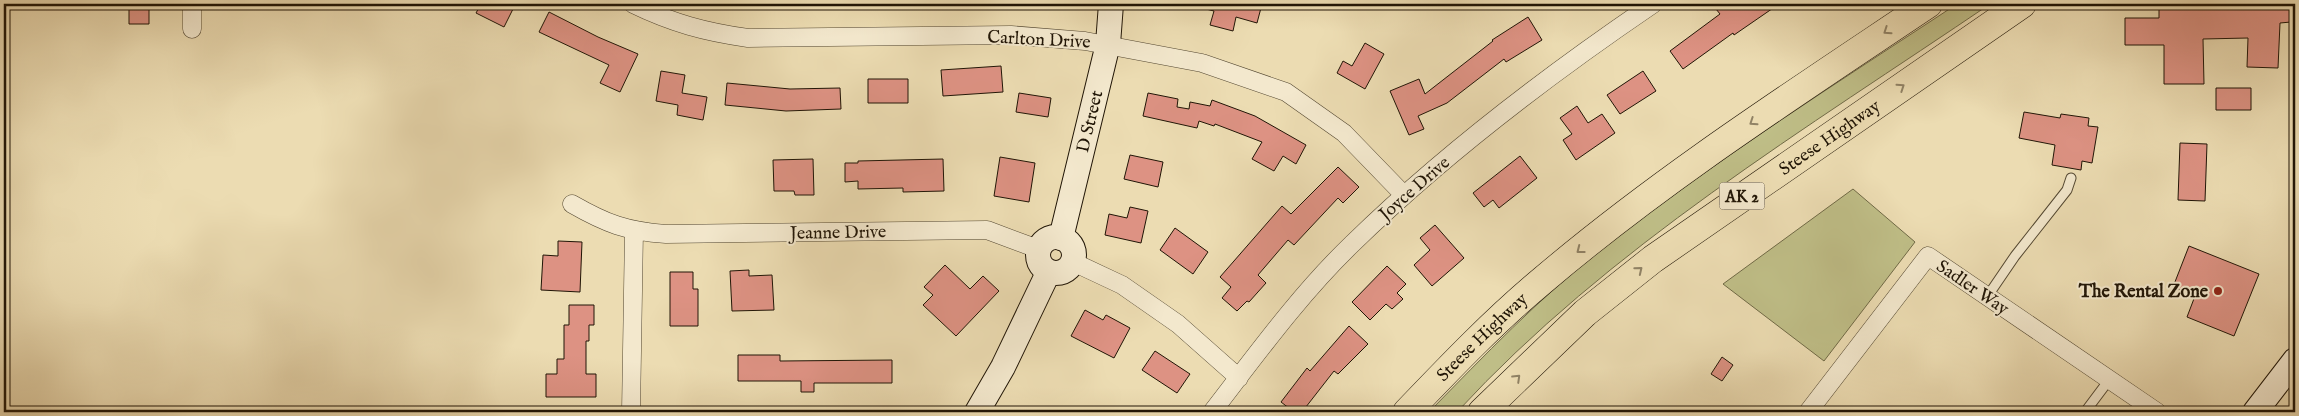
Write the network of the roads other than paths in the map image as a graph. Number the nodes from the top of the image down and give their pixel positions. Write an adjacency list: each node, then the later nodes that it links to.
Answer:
1 (192, 4): 7 (street)
2 (633, 4): 8 (street, Carlton Drive)
3 (1111, 4): 8 (street, D Street)
4 (1653, 4): 10 (street, Joyce Drive)
5 (1928, 4): 24 (highway, Steese Highway, one-way to 24)
6 (2022, 4): 25 (highway, Steese Highway / AK 2, one-way to 6)
7 (192, 28)
8 (1108, 44): 10 (street, Carlton Drive); 13 (street, D Street)
9 (2071, 178): 17 (lane)
10 (1404, 196): 19 (street, Joyce Drive)
11 (572, 204): 12 (street, Jeanne Drive)
12 (634, 231): 14 (street, Jeanne Drive); 21 (street)
13 (1061, 238): 14 (street); 15 (street)
14 (1038, 249): 16 (street)
15 (1073, 262): 16 (street); 19 (street)
16 (1048, 272): 22 (street)
17 (1987, 297): 20 (street, Sadler Way); 26 (street, Sadler Way)
18 (2295, 360): 29 (street)
19 (1238, 378): 23 (street, Joyce Drive)
20 (2110, 380): 27 (lane); 28 (street, Sadler Way)
21 (631, 412)
22 (977, 412)
23 (1212, 412)
24 (1407, 412)
25 (1482, 412)
26 (1808, 412)
27 (2085, 412)
28 (2157, 412)
29 (2255, 412)

